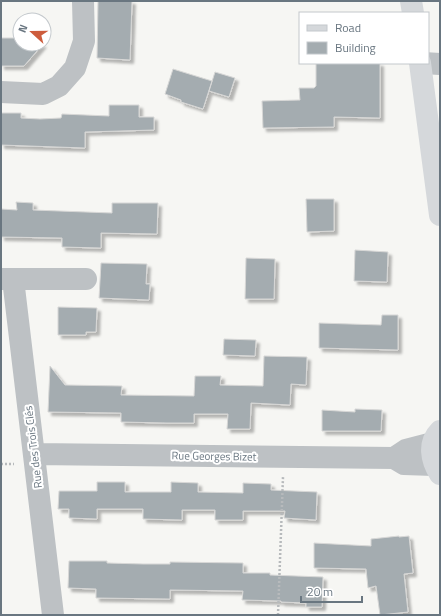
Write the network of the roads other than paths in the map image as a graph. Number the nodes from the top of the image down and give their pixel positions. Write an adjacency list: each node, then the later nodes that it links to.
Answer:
1 (83, 1): 7 (street)
2 (411, 1): 3 (main road)
3 (413, 12)
4 (429, 63): 6 (street)
5 (422, 64): 8 (main road)
6 (440, 64)
7 (1, 92)
8 (440, 215)
9 (7, 279): 10 (street); 12 (street, Rue des Trois Clés)
10 (86, 279)
11 (436, 436): 13 (street, Rue Georges Bizet); 14 (main road)
12 (34, 454): 13 (street, Rue Georges Bizet); 15 (street, Rue des Trois Clés)
13 (394, 458): 14 (street, Rue Georges Bizet)
14 (437, 469)
15 (53, 615)

